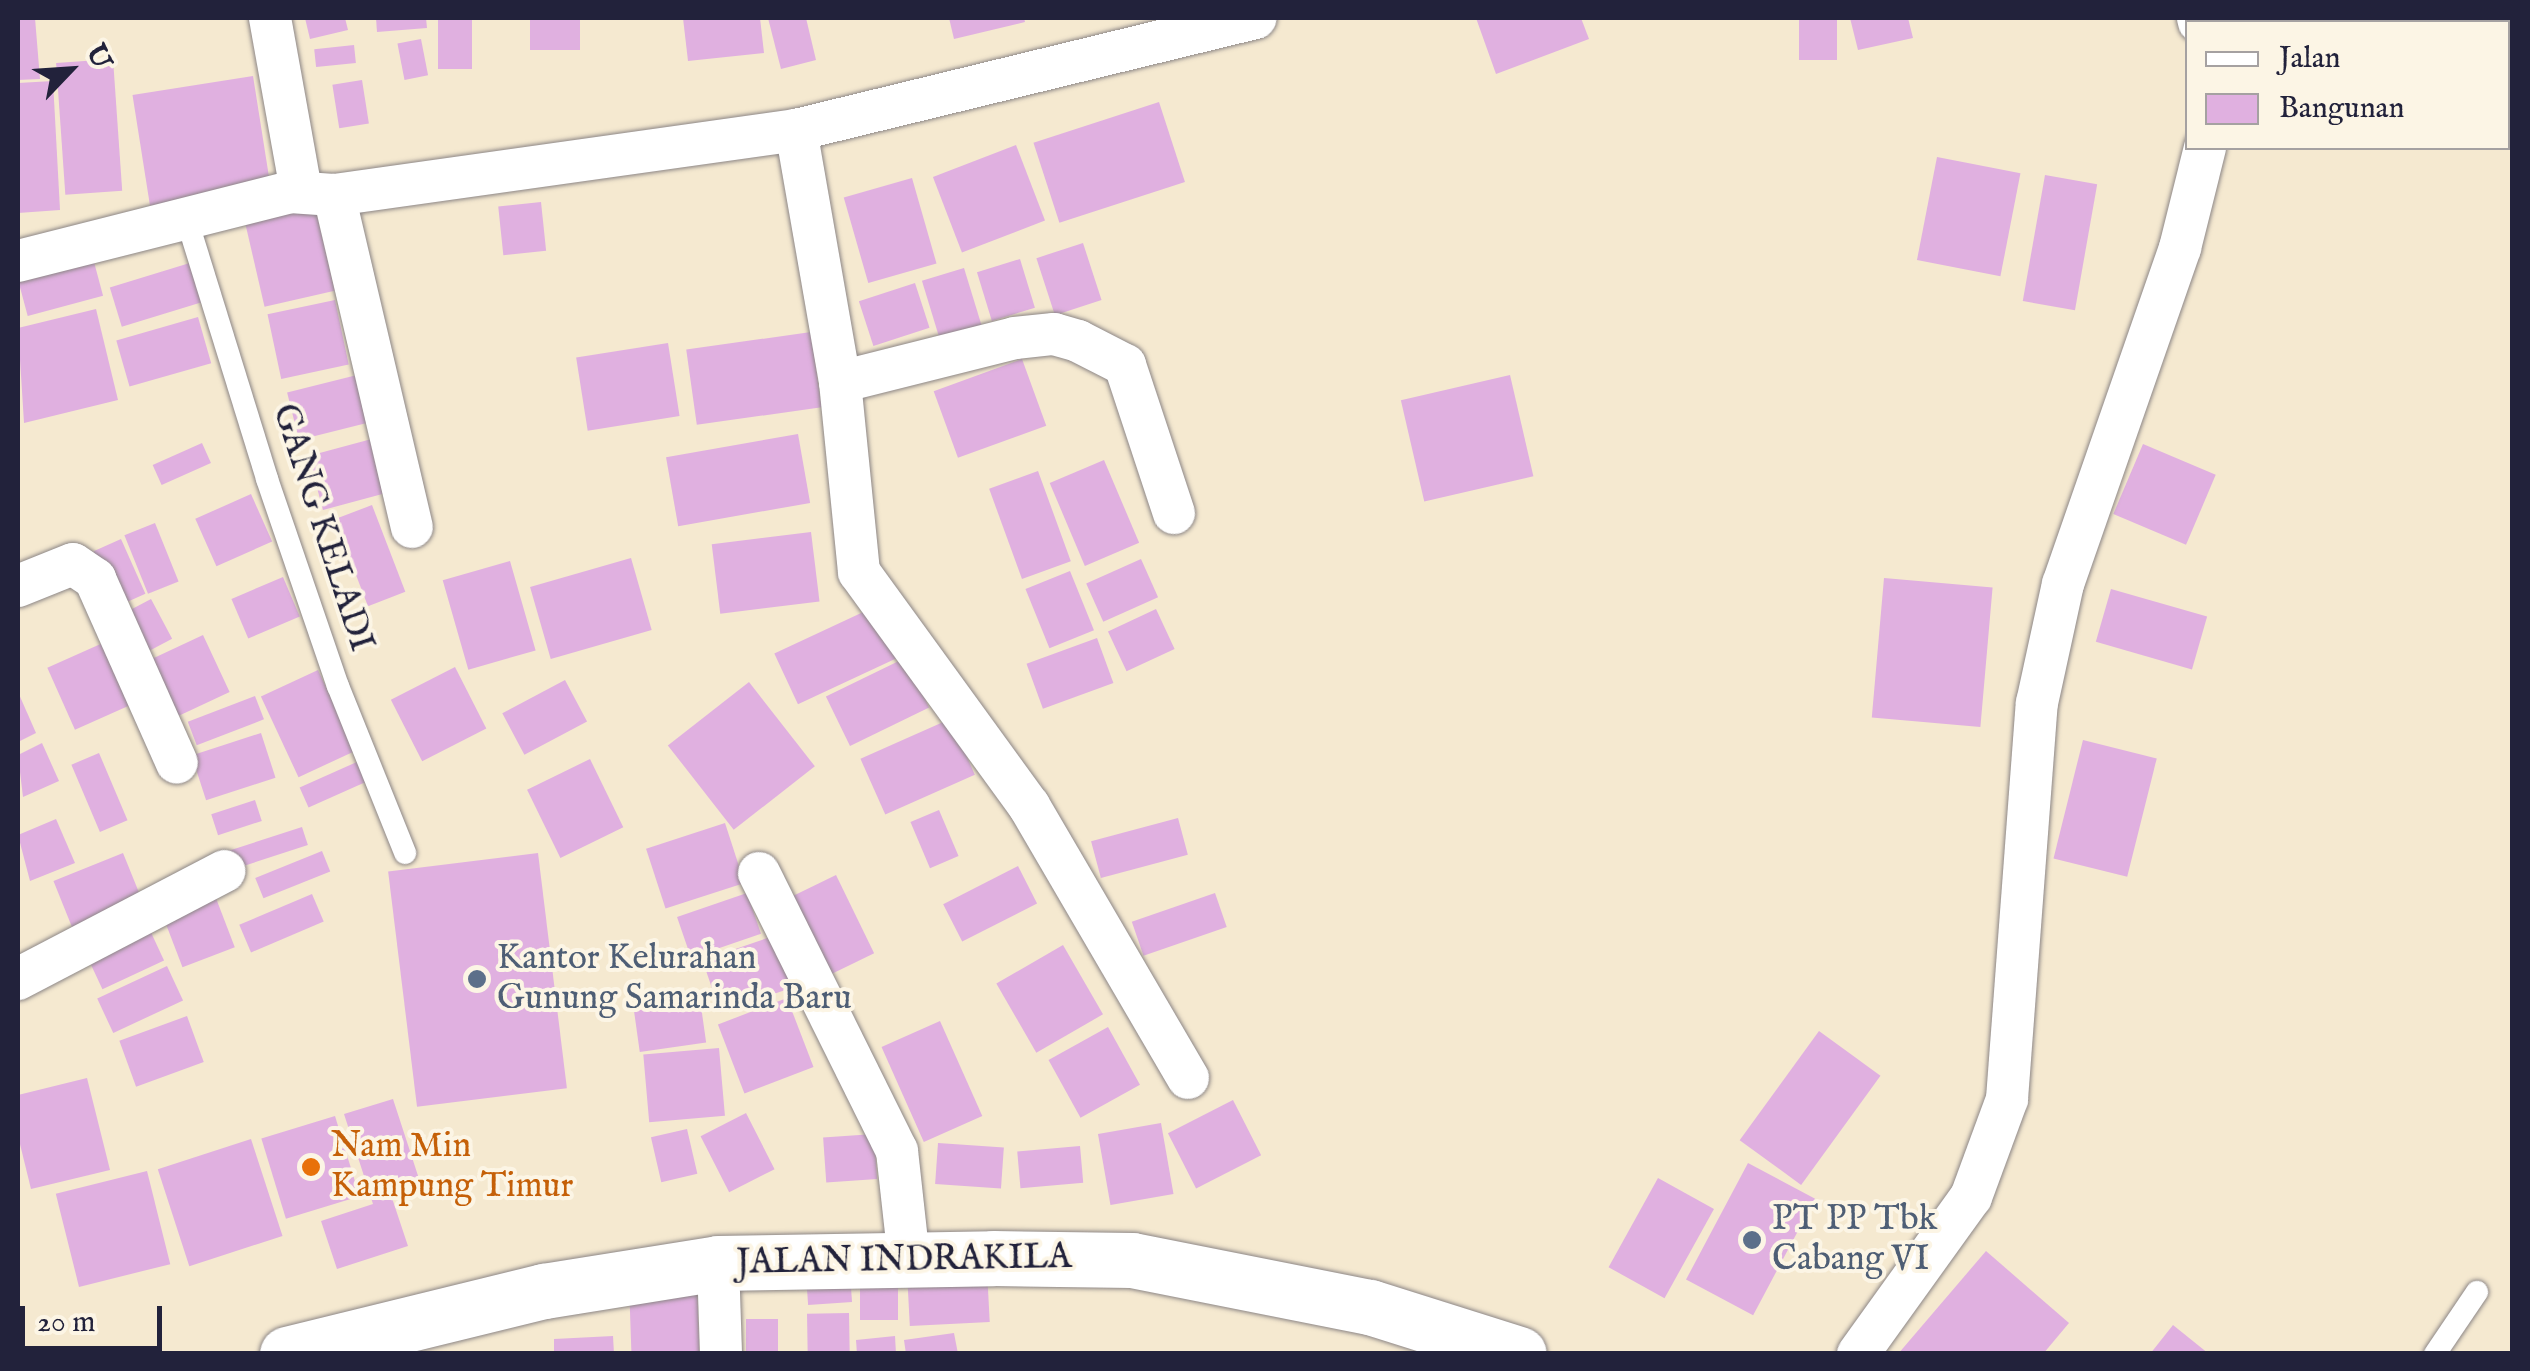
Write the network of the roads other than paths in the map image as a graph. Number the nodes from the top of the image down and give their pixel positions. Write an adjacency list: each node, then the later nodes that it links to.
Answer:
1 (270, 18): 5 (street)
2 (1256, 18): 3 (street)
3 (796, 130): 5 (street); 8 (street)
4 (2204, 150): 24 (street)
5 (318, 193): 6 (street); 10 (street)
6 (187, 220): 7 (street); 13 (lane, GANG KELADI)
7 (18, 261)
8 (840, 382): 9 (street); 17 (street)
9 (1174, 513)
10 (412, 527)
11 (18, 586): 12 (street)
12 (177, 764)
13 (405, 852)
14 (225, 872): 16 (street)
15 (759, 873): 18 (street)
16 (18, 978)
17 (1188, 1078)
18 (909, 1259): 19 (street, JALAN INDRAKILA); 23 (street, JALAN INDRAKILA)
19 (718, 1264): 21 (street, JALAN INDRAKILA); 22 (street)
20 (2477, 1292): 25 (lane)
21 (287, 1354)
22 (722, 1354)
23 (1519, 1354)
24 (1858, 1354)
25 (2435, 1354)

